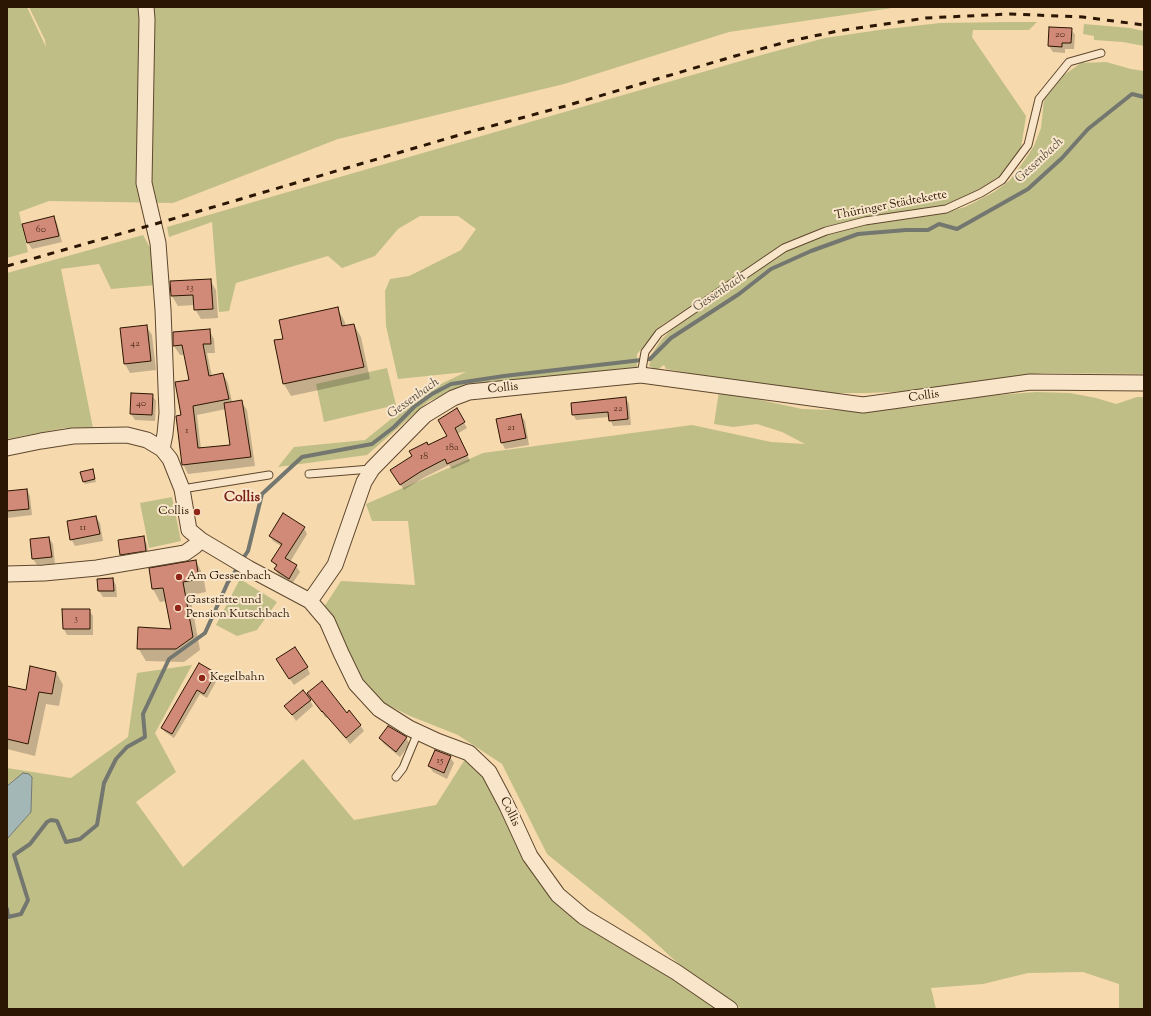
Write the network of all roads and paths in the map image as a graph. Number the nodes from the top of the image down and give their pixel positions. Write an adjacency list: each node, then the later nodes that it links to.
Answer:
1 (146, 7): 6 (street)
2 (1101, 53): 3 (lane, Thüringer Städtekette)
3 (641, 371): 4 (street, Collis); 7 (street, Collis)
4 (1144, 383)
5 (7, 448): 6 (street, Collis)
6 (162, 449): 10 (street, Collis)
7 (372, 469): 8 (lane); 13 (street, Collis)
8 (309, 474)
9 (269, 475): 10 (lane)
10 (182, 489): 11 (street, Collis)
11 (201, 540): 12 (street); 13 (street, Collis)
12 (7, 574)
13 (310, 601): 14 (street, Collis)
14 (418, 732): 15 (lane); 16 (street, Collis)
15 (396, 777)
16 (730, 1009)

